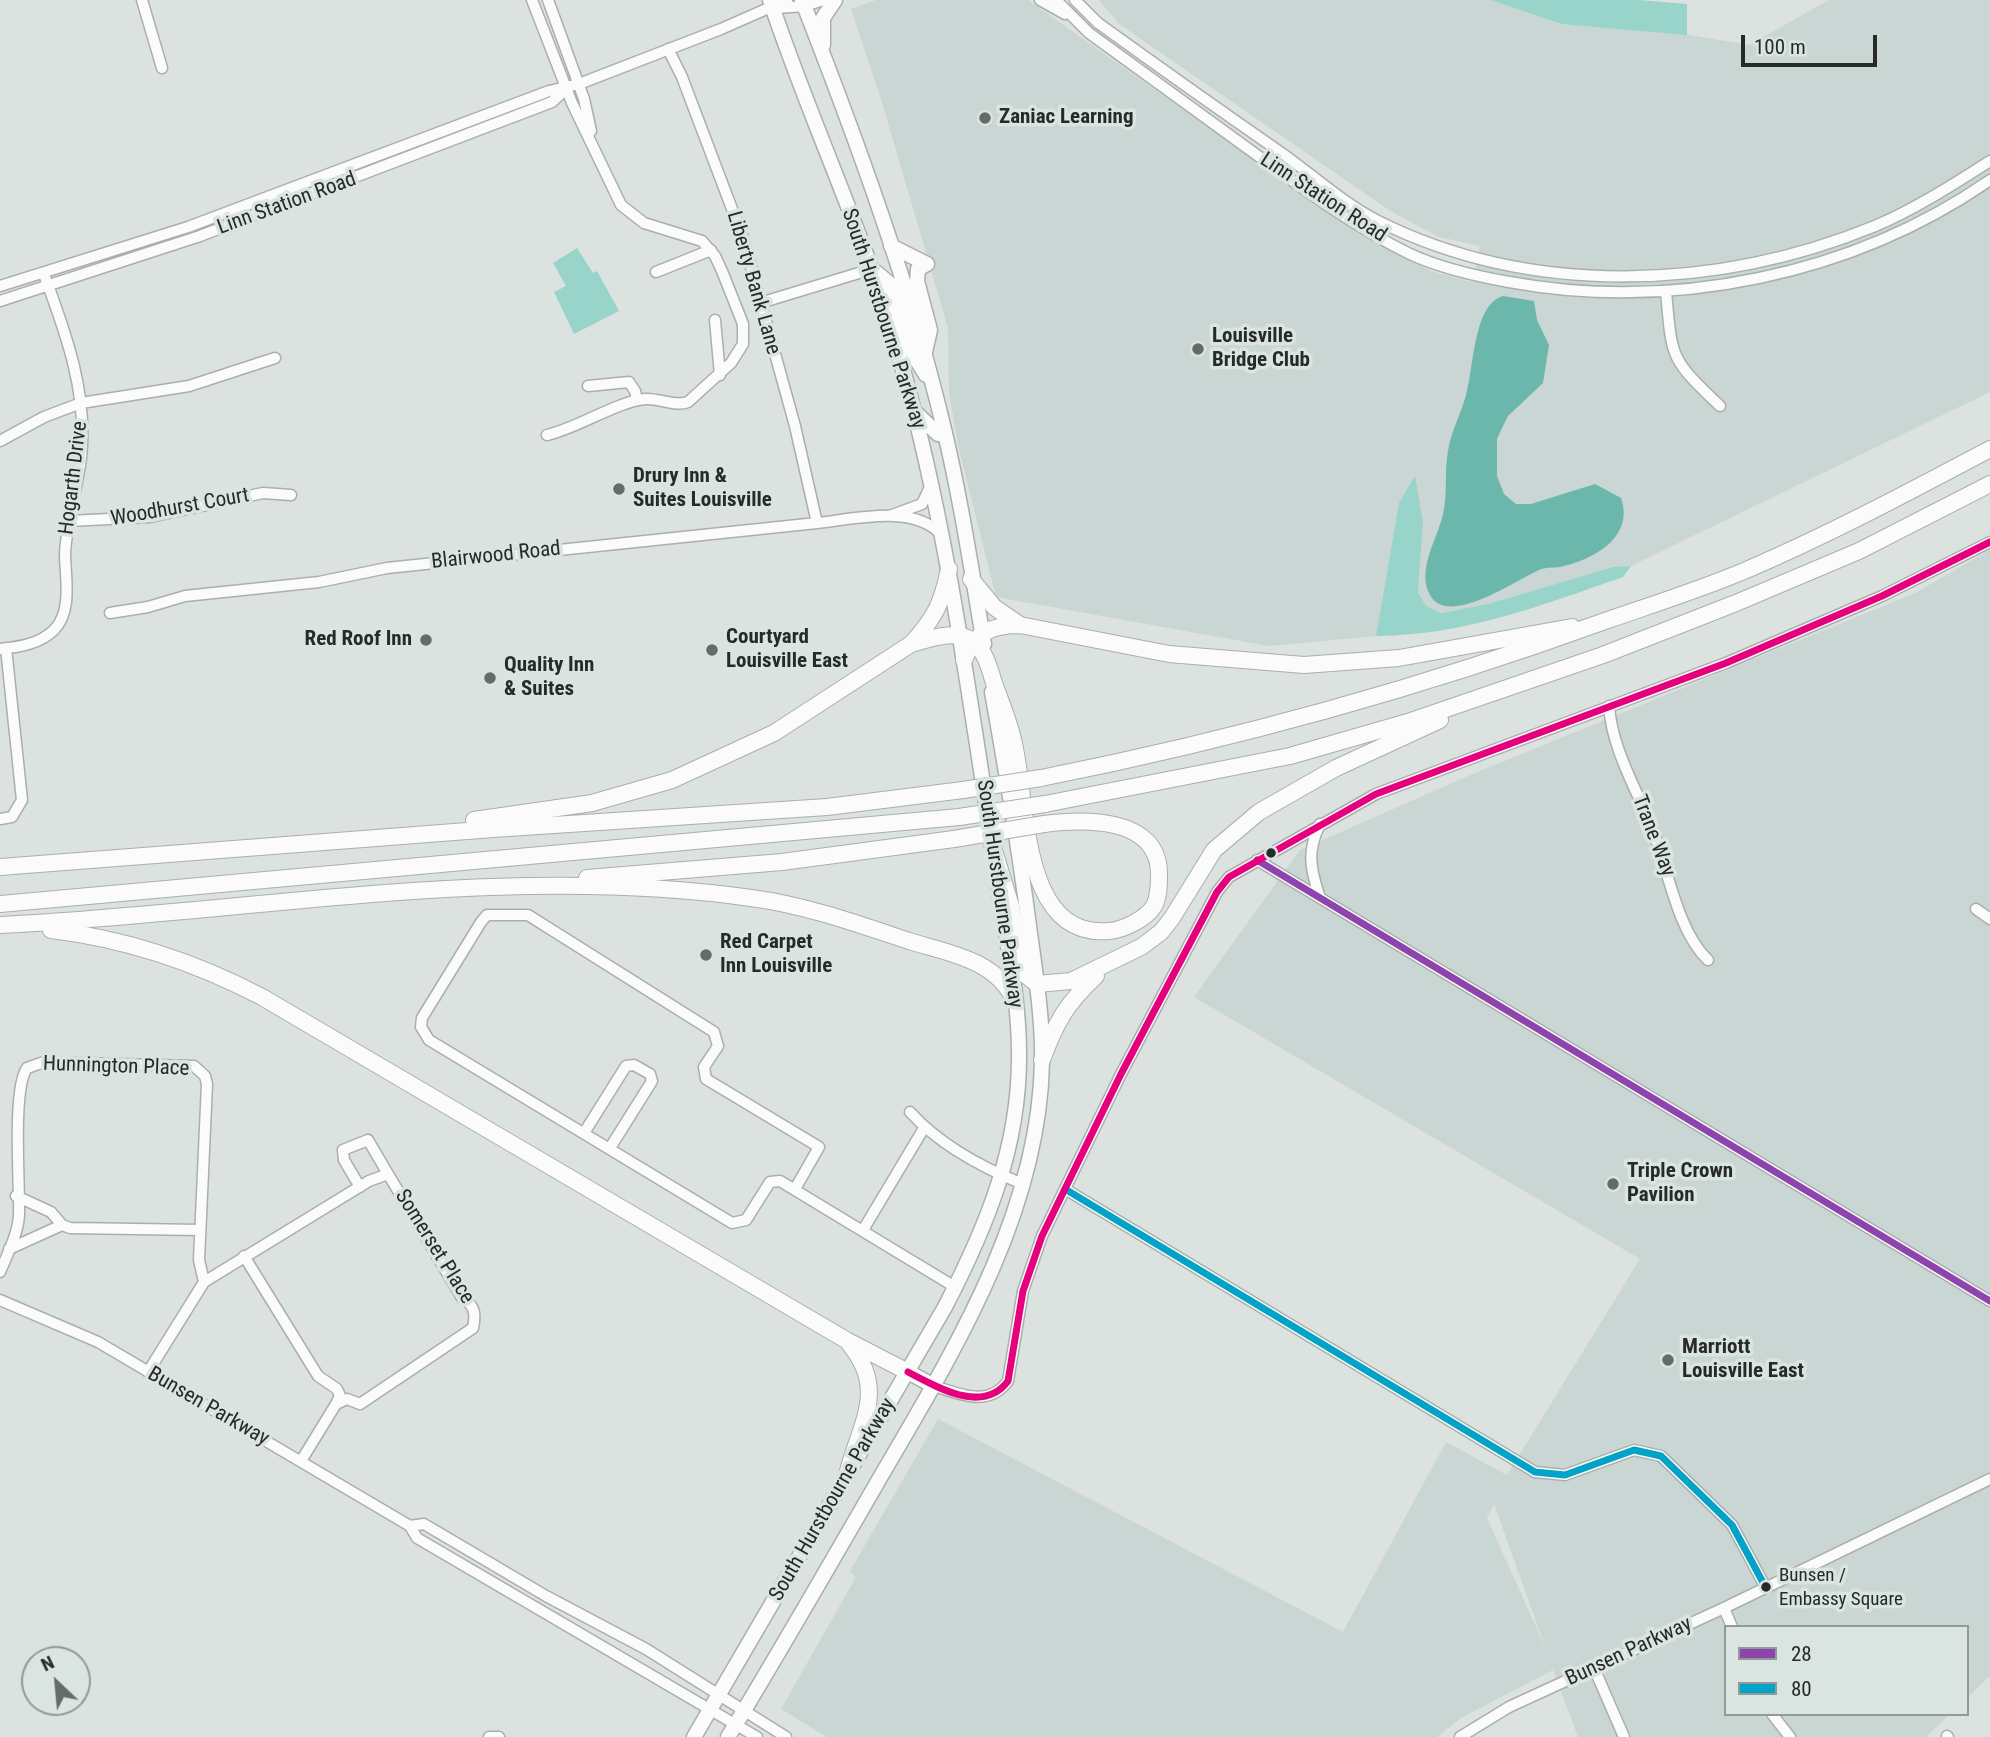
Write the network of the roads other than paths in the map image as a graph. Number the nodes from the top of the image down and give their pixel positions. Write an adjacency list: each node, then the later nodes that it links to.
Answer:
1 (142, 0): 15 (street)
2 (532, 0): 17 (street)
3 (548, 0): 16 (street)
4 (787, 0): 11 (street, Linn Station Road)
5 (822, 0): 10 (street, Linn Station Road)
6 (835, 0): 14 (main road)
7 (1040, 0): 12 (street)
8 (1056, 0): 12 (street, Linn Station Road)
9 (1075, 0): 20 (street, Linn Station Road)
10 (804, 3): 11 (street, Linn Station Road); 14 (main road, South Hurstbourne Parkway)
11 (771, 4): 13 (street, Linn Station Road); 28 (main road, South Hurstbourne Parkway)
12 (1074, 19): 33 (street, Linn Station Road)
13 (668, 49): 16 (street, Linn Station Road); 35 (street, Liberty Bank Lane)
14 (823, 50): 26 (main road, South Hurstbourne Parkway)
15 (162, 68)
16 (579, 84): 17 (street, Linn Station Road); 19 (street)
17 (567, 88): 18 (street, Linn Station Road); 19 (street)
18 (487, 121): 22 (street, Linn Station Road); 23 (street, Linn Station Road)
19 (595, 147): 27 (street)
20 (1990, 161)
21 (1990, 180): 33 (street, Linn Station Road)
22 (312, 183): 23 (street); 24 (street, Linn Station Road)
23 (316, 194): 25 (street, Linn Station Road)
24 (196, 224): 25 (street); 29 (street, Linn Station Road)
25 (200, 236): 31 (street, Linn Station Road)
26 (891, 246): 37 (main road, South Hurstbourne Parkway); 37 (main road)
27 (711, 250): 30 (street); 39 (street)
28 (872, 269): 35 (street); 41 (main road); 45 (main road, South Hurstbourne Parkway)
29 (42, 271): 31 (street, Hogarth Drive); 32 (street, Linn Station Road)
30 (656, 272)
31 (47, 283): 34 (street, Linn Station Road); 43 (street, Hogarth Drive)
32 (0, 286)
33 (1666, 291): 44 (street)
34 (0, 301)
35 (760, 303): 55 (street, Liberty Bank Lane)
36 (715, 320): 39 (street)
37 (925, 353): 41 (main road, South Hurstbourne Parkway)
38 (275, 358): 43 (street)
39 (720, 375): 42 (street)
40 (588, 386): 42 (street)
41 (934, 388): 46 (main road, South Hurstbourne Parkway)
42 (636, 400): 47 (street)
43 (81, 403): 48 (street); 54 (street, Hogarth Drive)
44 (1720, 406)
45 (915, 412): 46 (main road); 50 (main road, South Hurstbourne Parkway)
46 (946, 433): 59 (main road, South Hurstbourne Parkway)
47 (547, 435)
48 (0, 440)
49 (1990, 449): 62 (highway)
50 (932, 482): 53 (street, Blairwood Road); 56 (main road, South Hurstbourne Parkway)
51 (1990, 484): 68 (highway)
52 (291, 495): 54 (street, Woodhurst Court)
53 (885, 517): 55 (street, Blairwood Road); 56 (street, Blairwood Road)
54 (69, 521): 65 (street, Hogarth Drive)
55 (817, 523): 60 (street, Blairwood Road)
56 (942, 535): 58 (main road, South Hurstbourne Parkway)
57 (1990, 542): 69 (street)
58 (949, 569): 63 (main road, South Hurstbourne Parkway); 64 (highway)
59 (971, 579): 61 (highway); 63 (main road, South Hurstbourne Parkway)
60 (110, 613)
61 (1020, 625): 62 (highway); 63 (highway)
62 (1592, 626): 72 (highway, bridge)
63 (972, 637): 64 (highway); 66 (highway); 67 (highway)
64 (911, 644): 72 (highway)
65 (3, 648): 70 (street)
66 (964, 660): 73 (main road, South Hurstbourne Parkway)
67 (987, 662): 76 (highway, bridge); 84 (main road, South Hurstbourne Parkway)
68 (1507, 688): 78 (highway, bridge); 83 (highway)
69 (1609, 706): 71 (street); 82 (street, Trane Way)
70 (0, 819)
71 (1320, 824): 74 (street); 77 (street)
72 (327, 843): 75 (highway)
73 (992, 844): 84 (highway); 85 (main road, South Hurstbourne Parkway)
74 (1257, 860): 77 (street); 96 (street)
75 (0, 867)
76 (466, 889): 81 (highway); 85 (highway)
77 (1319, 895): 107 (street)
78 (0, 904)
79 (1976, 909): 80 (street)
80 (1990, 919)
81 (4, 925): 108 (highway)
82 (1708, 961)
83 (1109, 964): 84 (highway); 86 (highway)
84 (1037, 984): 86 (main road, South Hurstbourne Parkway)
85 (1015, 1002): 92 (main road, South Hurstbourne Parkway)
86 (1042, 1060): 93 (main road, South Hurstbourne Parkway)
87 (910, 1112): 88 (street)
88 (924, 1128): 92 (street); 100 (street)
89 (580, 1130): 90 (street); 90 (street); 95 (street)
90 (610, 1148): 95 (street)
91 (388, 1174): 94 (street, Somerset Place); 94 (street); 112 (street, Somerset Place)
92 (1003, 1176): 93 (street); 105 (main road, South Hurstbourne Parkway)
93 (1023, 1184): 111 (main road, South Hurstbourne Parkway)
94 (360, 1187): 102 (street, Somerset Place)
95 (795, 1189): 100 (street)
96 (1065, 1189): 111 (street); 117 (street)
97 (16, 1196): 98 (street); 99 (street, Hunnington Place); 101 (street, Hunnington Place)
98 (62, 1225): 99 (street); 101 (street)
99 (200, 1230): 104 (street, Hunnington Place)
100 (863, 1230): 105 (street)
101 (9, 1249): 103 (street, Hunnington Place)
102 (244, 1256): 104 (street, Somerset Place); 112 (street)
103 (0, 1272)
104 (204, 1282): 109 (street, Somerset Place)
105 (955, 1287): 110 (main road, South Hurstbourne Parkway)
106 (0, 1300): 109 (street, Bunsen Parkway)
107 (1990, 1301)
108 (846, 1340): 110 (highway); 114 (highway)
109 (148, 1372): 113 (street, Bunsen Parkway)
110 (908, 1372): 111 (main road); 114 (main road, South Hurstbourne Parkway)
111 (934, 1385): 123 (main road, South Hurstbourne Parkway)
112 (336, 1404): 113 (street)
113 (301, 1461): 116 (street, Bunsen Parkway)
114 (848, 1475): 121 (main road, South Hurstbourne Parkway)
115 (1990, 1479): 117 (street, Bunsen Parkway)
116 (410, 1526): 121 (street, Bunsen Parkway); 122 (street, Bunsen Parkway)
117 (1766, 1588): 118 (street, Bunsen Parkway)
118 (1724, 1608): 119 (street); 120 (street, Bunsen Parkway)
119 (1731, 1625)
120 (1594, 1668): 132 (street, Bunsen Parkway); 133 (street)
121 (720, 1694): 122 (main road, South Hurstbourne Parkway); 123 (street, Bunsen Parkway)
122 (711, 1708): 125 (street, Bunsen Parkway); 128 (main road, South Hurstbourne Parkway)
123 (745, 1709): 125 (main road, South Hurstbourne Parkway); 131 (street, Bunsen Parkway)
124 (1774, 1716): 134 (street)
125 (736, 1724): 129 (main road, South Hurstbourne Parkway); 130 (street, Bunsen Parkway)
126 (489, 1737): 127 (street)
127 (499, 1737)
128 (694, 1737)
129 (728, 1737)
130 (757, 1737)
131 (786, 1737)
132 (1460, 1737)
133 (1625, 1737)
134 (1790, 1737)

